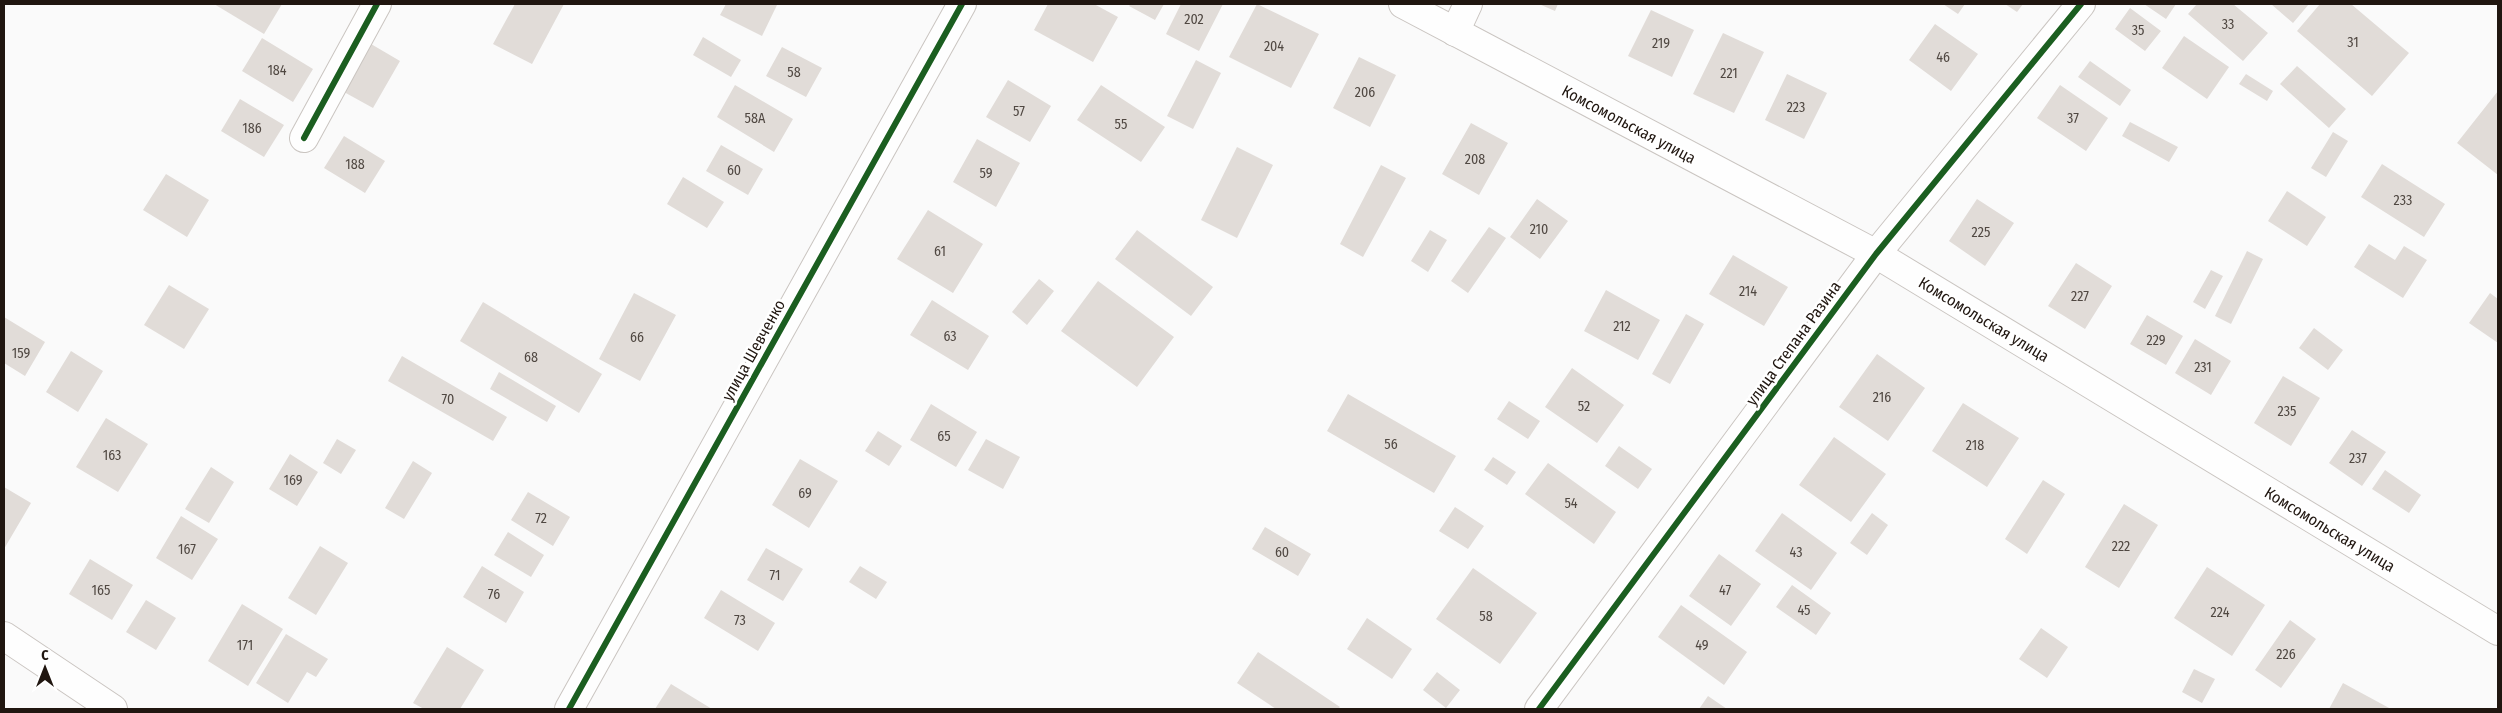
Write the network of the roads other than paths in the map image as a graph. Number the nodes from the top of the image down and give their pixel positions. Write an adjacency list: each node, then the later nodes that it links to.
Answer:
1 (377, 4): 7 (street)
2 (962, 4): 12 (street, улица Шевченко)
3 (1403, 4): 6 (street, Комсомольская улица)
4 (1468, 4): 6 (street)
5 (2081, 4): 8 (street, улица Степана Разина)
6 (1455, 32): 8 (street, Комсомольская улица)
7 (304, 138)
8 (1876, 254): 9 (street, Комсомольская улица); 13 (street, улица Степана Разина)
9 (2498, 631)
10 (4, 636): 11 (street)
11 (114, 709)
12 (569, 709)
13 (1539, 709)

